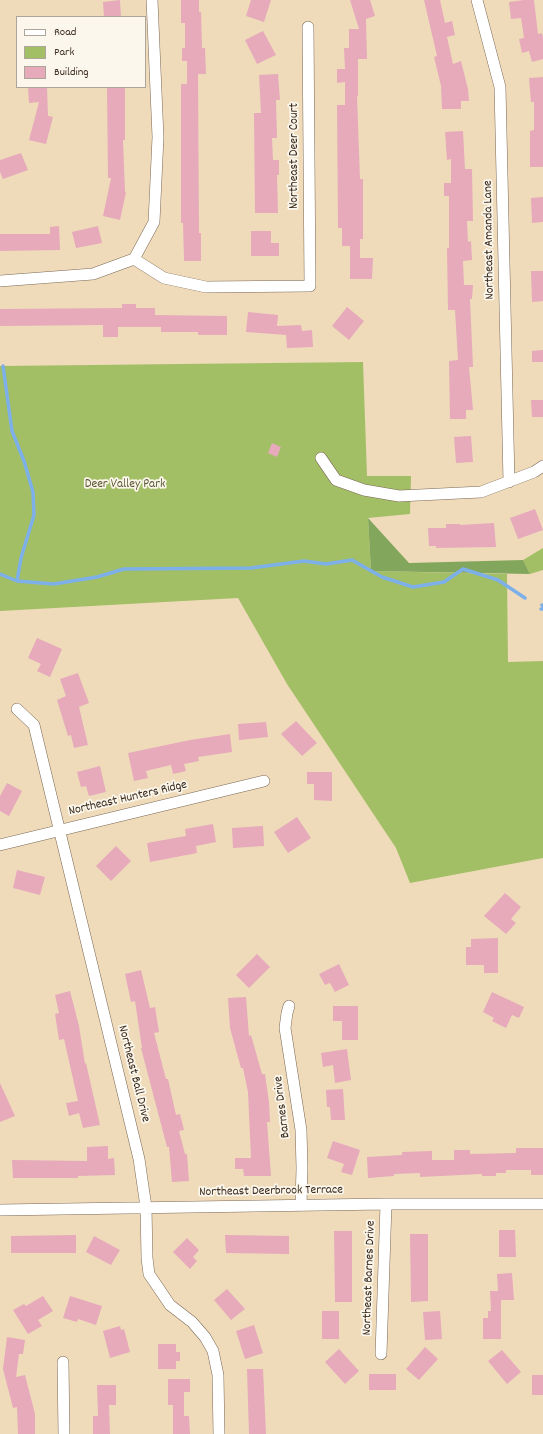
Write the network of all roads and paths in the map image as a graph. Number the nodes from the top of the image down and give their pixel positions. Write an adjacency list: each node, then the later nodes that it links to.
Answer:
1 (152, 0): 4 (street)
2 (477, 0): 8 (street, Northeast Amanda Lane)
3 (308, 27): 4 (street, Northeast Deer Court)
4 (134, 259): 5 (street)
5 (0, 281)
6 (321, 458): 8 (street)
7 (543, 466): 8 (street)
8 (509, 482)
9 (17, 709): 11 (street, Northeast Ball Drive)
10 (264, 781): 11 (street, Northeast Hunters Ridge)
11 (60, 830): 12 (street, Northeast Hunters Ridge); 17 (street, Northeast Ball Drive)
12 (0, 845)
13 (290, 1006): 16 (street, Barnes Drive)
14 (386, 1204): 15 (street, Northeast Deerbrook Terrace); 16 (street, Northeast Deerbrook Terrace); 19 (street, Northeast Barnes Drive)
15 (543, 1204)
16 (301, 1206): 17 (street, Northeast Deerbrook Terrace)
17 (146, 1207): 18 (street, Northeast Deerbrook Terrace); 22 (street, Northeast Ball Drive)
18 (0, 1210)
19 (381, 1354)
20 (63, 1362): 21 (street)
21 (64, 1434)
22 (219, 1434)

